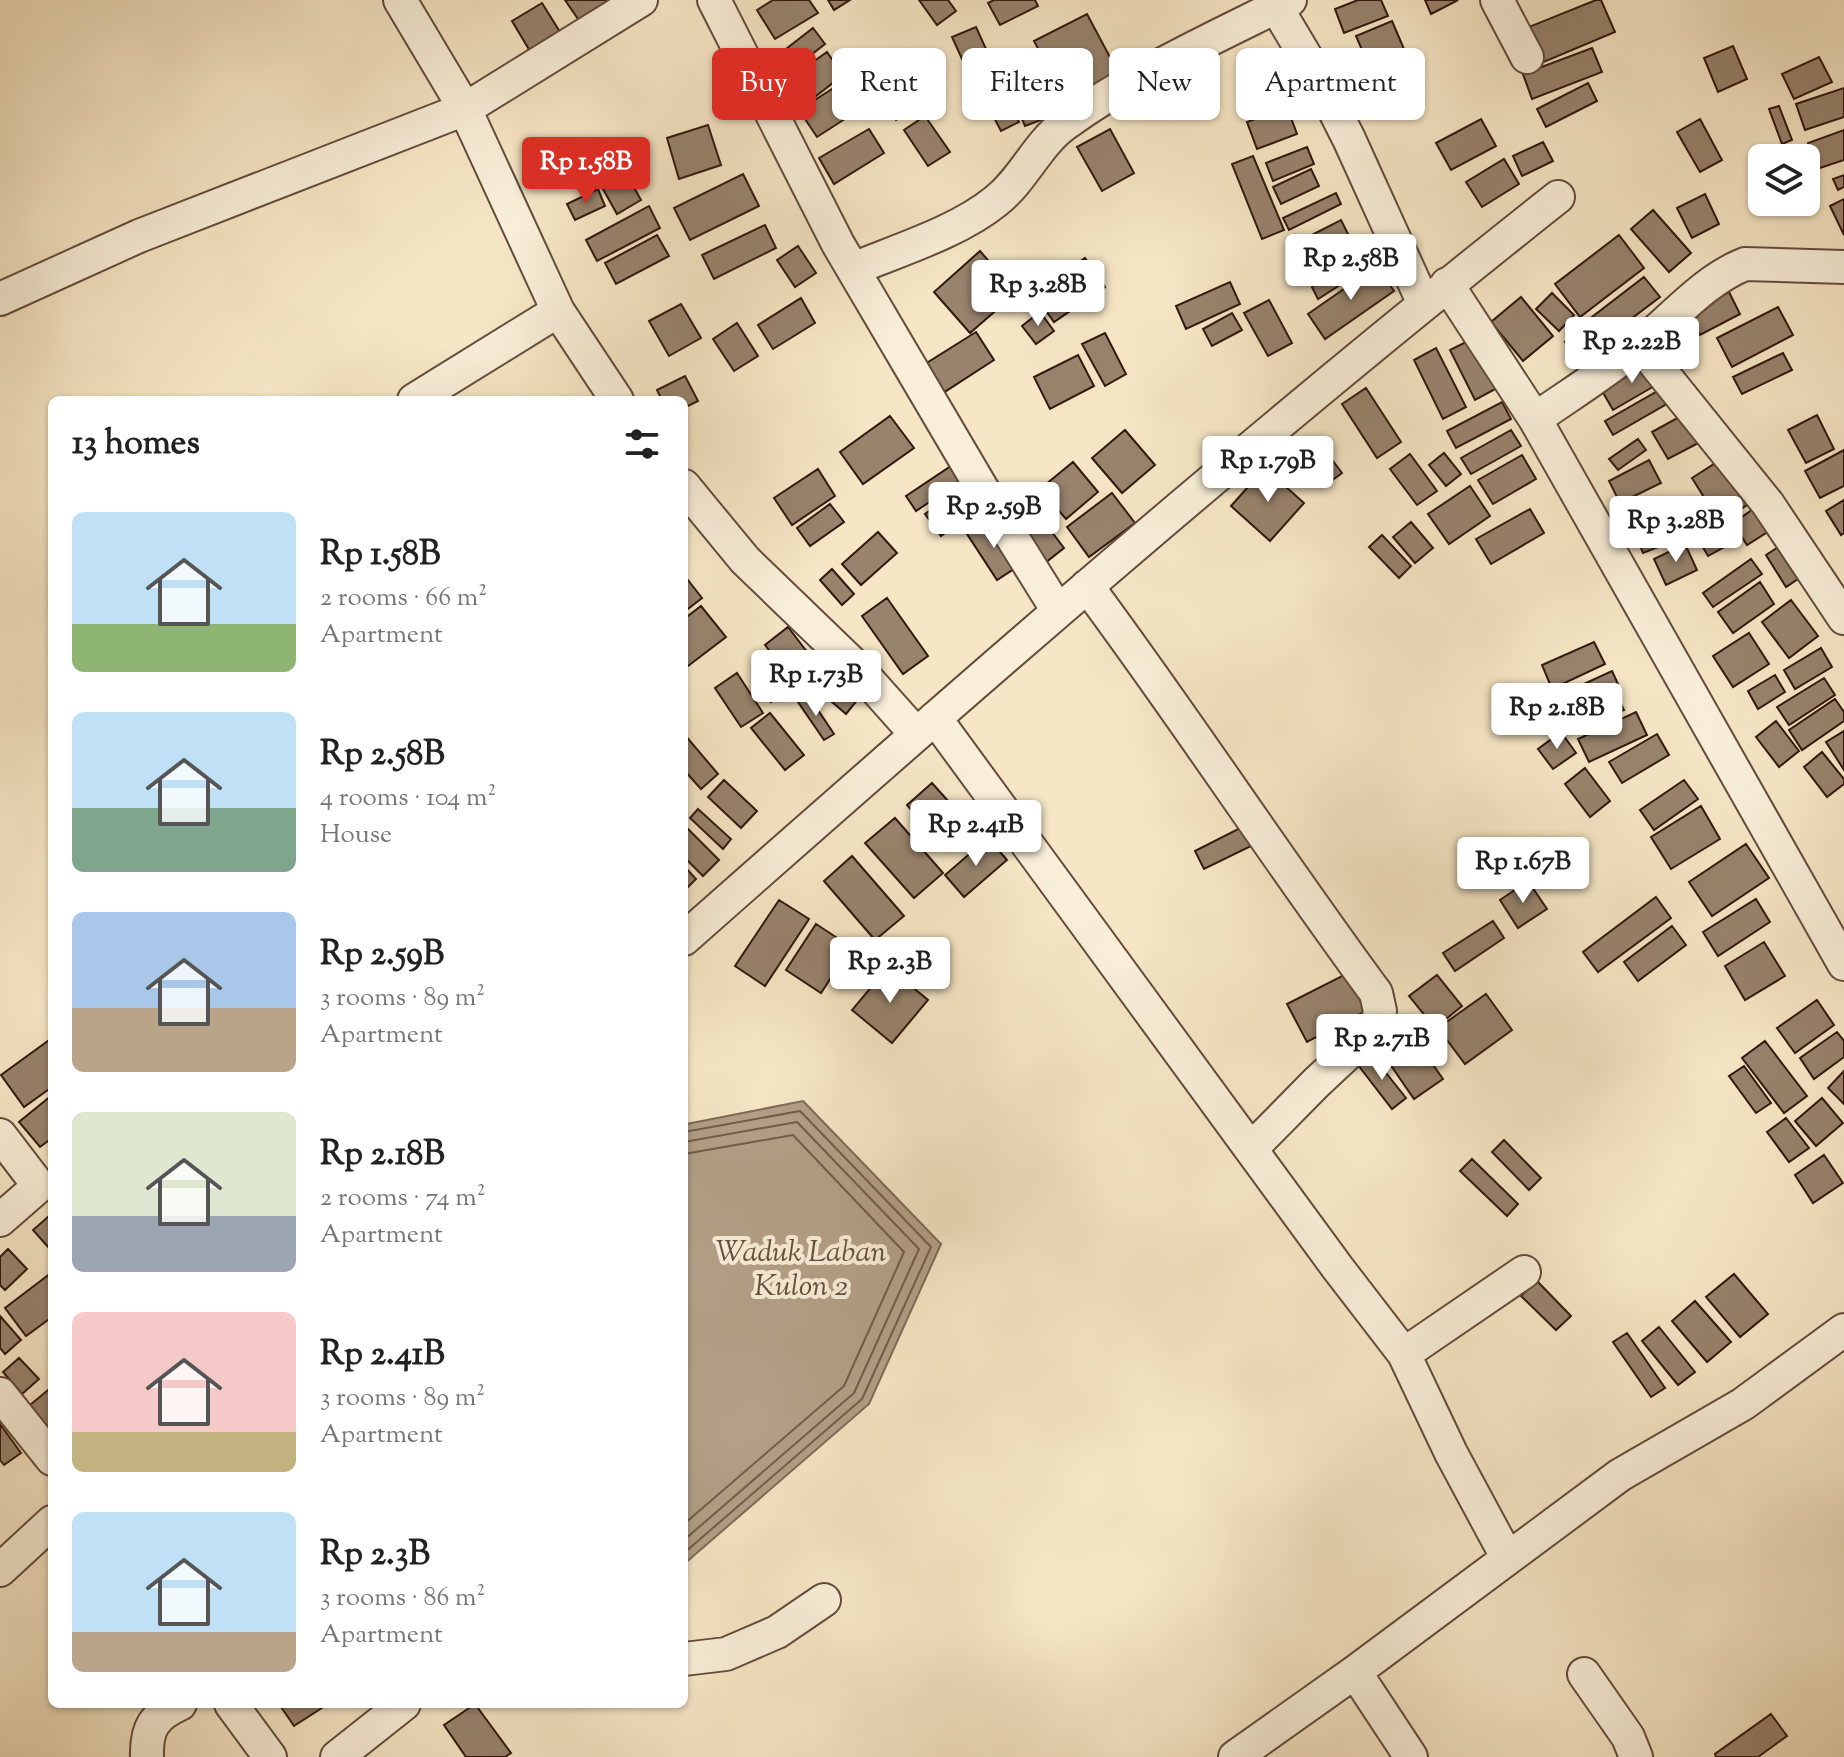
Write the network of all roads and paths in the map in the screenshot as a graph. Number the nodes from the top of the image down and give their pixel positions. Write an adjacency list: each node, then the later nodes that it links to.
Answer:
1 (400, 0): 7 (street)
2 (641, 0): 7 (street)
3 (714, 0): 10 (street)
4 (1497, 0): 6 (street)
5 (1279, 3): 10 (street); 11 (street)
6 (1527, 57)
7 (465, 109): 12 (street); 13 (street)
8 (1558, 197): 11 (street)
9 (1844, 267): 14 (street)
10 (853, 269): 20 (street)
11 (1435, 294): 17 (street); 19 (street)
12 (0, 299)
13 (558, 311): 15 (street); 16 (street)
14 (1640, 345): 17 (street); 21 (street)
15 (420, 396)
16 (614, 396)
17 (1535, 419): 24 (street)
18 (688, 491): 22 (street)
19 (1087, 586): 20 (street); 26 (street)
20 (1058, 611): 22 (street)
21 (1844, 618)
22 (925, 726): 23 (street); 26 (street)
23 (688, 935)
24 (1844, 964)
25 (0, 1135): 27 (street)
26 (1252, 1148): 30 (street)
27 (0, 1220)
28 (1524, 1272): 30 (street)
29 (1844, 1330): 34 (street)
30 (1404, 1354): 34 (street)
31 (0, 1394): 32 (street)
32 (48, 1454)
33 (48, 1526): 35 (street)
34 (1507, 1557): 38 (street)
35 (0, 1570)
36 (824, 1600): 37 (street)
37 (688, 1659)
38 (1355, 1672): 46 (street); 47 (street)
39 (1584, 1674): 48 (street)
40 (172, 1708): 43 (street)
41 (234, 1708): 44 (street)
42 (399, 1708): 45 (street)
43 (147, 1757)
44 (270, 1757)
45 (337, 1757)
46 (1235, 1757)
47 (1411, 1757)
48 (1636, 1757)

